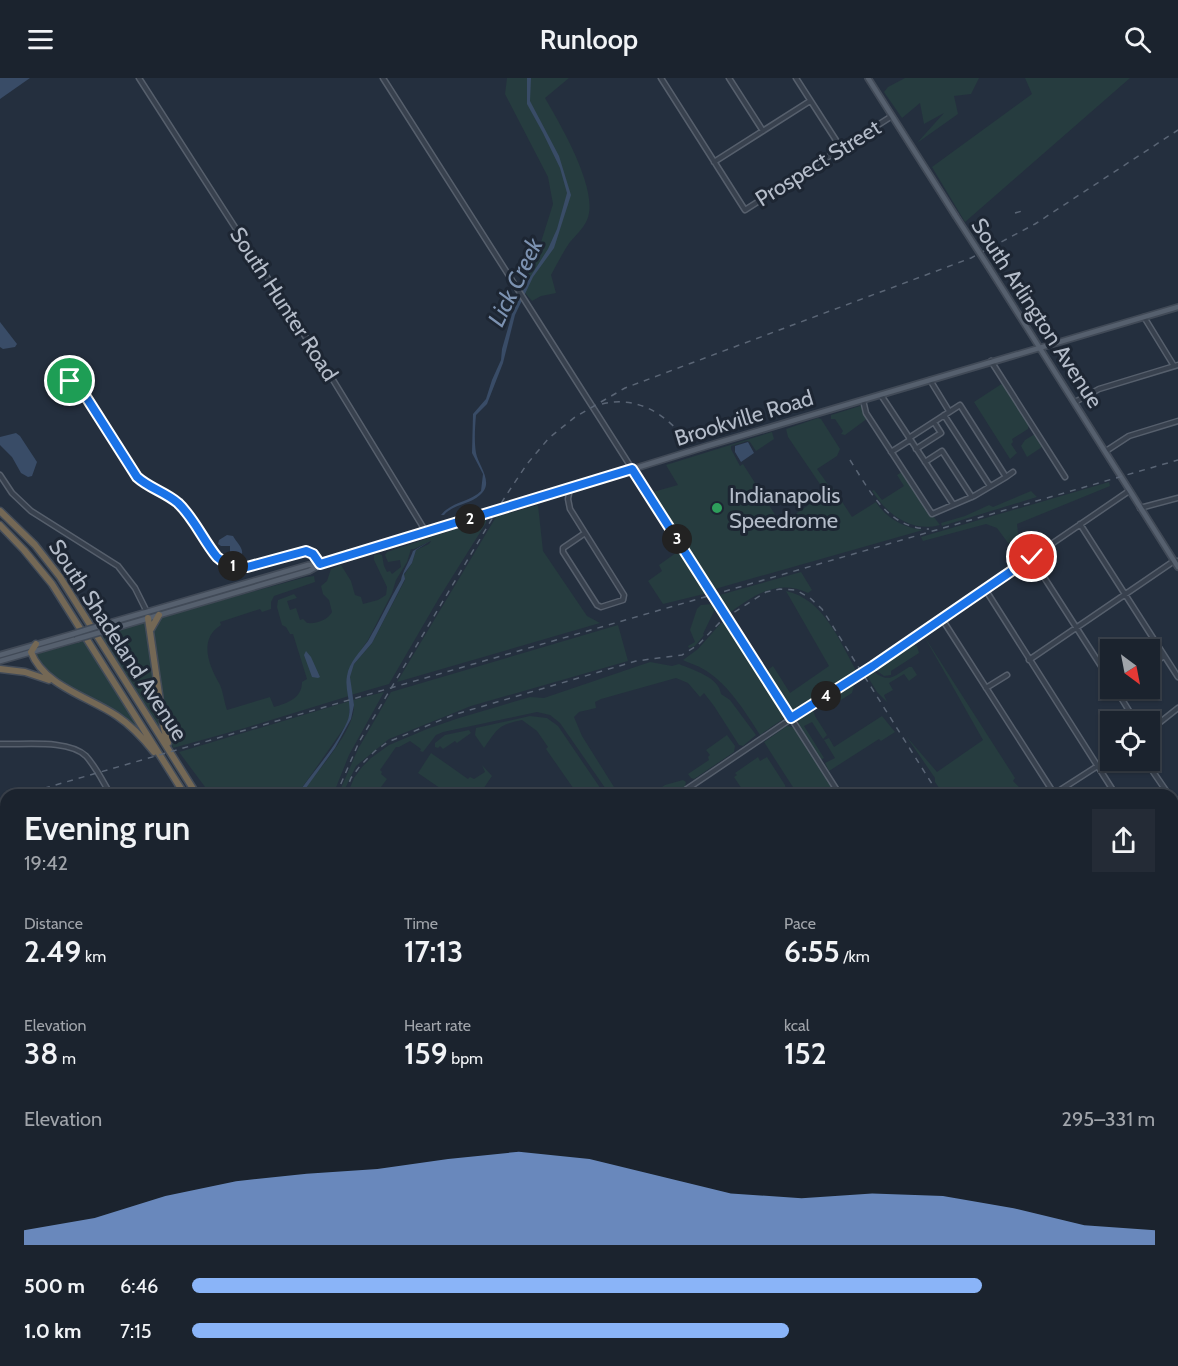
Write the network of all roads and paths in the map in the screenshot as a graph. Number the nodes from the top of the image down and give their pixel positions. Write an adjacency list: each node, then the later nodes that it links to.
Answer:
1 (139, 78): 46 (street, South Hunter Road)
2 (383, 78): 31 (street)
3 (661, 78): 11 (street)
4 (729, 78): 9 (street)
5 (796, 78): 7 (street)
6 (868, 78): 8 (main road, South Arlington Avenue)
7 (810, 100): 9 (street); 10 (street)
8 (892, 116): 10 (street, Prospect Street); 14 (main road, South Arlington Avenue, bridge)
9 (762, 131): 11 (street)
10 (841, 148): 11 (street, Prospect Street)
11 (714, 162)
12 (1178, 307): 13 (main road, Brookville Road)
13 (1143, 317): 14 (main road, Brookville Road); 16 (street)
14 (1040, 347): 15 (main road, Brookville Road); 21 (main road, South Arlington Avenue)
15 (991, 361): 17 (main road, Brookville Road); 35 (street)
16 (1176, 366): 21 (street)
17 (930, 380): 19 (main road, Brookville Road); 22 (street)
18 (64, 381): 50 (street)
19 (881, 395): 20 (main road, Brookville Road); 26 (street)
20 (863, 400): 29 (street); 31 (main road, Brookville Road)
21 (1075, 402): 28 (main road, South Arlington Avenue)
22 (950, 411): 23 (street); 34 (street)
23 (944, 415): 25 (street); 36 (street)
24 (1178, 421): 28 (street)
25 (934, 422): 26 (street); 27 (street)
26 (909, 439): 27 (street); 29 (street)
27 (916, 449): 30 (street)
28 (1106, 451): 38 (main road, South Arlington Avenue)
29 (891, 452): 41 (street)
30 (925, 462): 39 (street); 41 (street)
31 (632, 469): 37 (main road, Brookville Road); 73 (street)
32 (1013, 472): 34 (street)
33 (0, 475): 54 (street, South Shadeland Avenue)
34 (1006, 477): 36 (street)
35 (1065, 477)
36 (990, 486): 39 (street)
37 (571, 487): 46 (main road, Brookville Road, bridge); 47 (street)
38 (1129, 491): 42 (main road, South Arlington Avenue); 44 (street)
39 (972, 497): 41 (street)
40 (1178, 498): 42 (street)
41 (953, 504)
42 (1140, 508): 49 (main road, South Arlington Avenue)
43 (0, 511): 77 (highway, South Shadeland Avenue)
44 (1080, 524): 48 (street); 53 (street)
45 (0, 525): 79 (highway, South Shadeland Avenue)
46 (427, 533): 50 (main road, Brookville Road)
47 (585, 533): 47 (street)
48 (1032, 557): 52 (street); 57 (street)
49 (1176, 561): 51 (main road, South Arlington Avenue); 53 (street)
50 (320, 564): 54 (main road, Brookville Road); 55 (main road, Brookville Road)
51 (1178, 567)
52 (985, 589): 56 (street); 64 (street)
53 (1125, 594): 57 (street); 62 (street)
54 (147, 615): 55 (main road, Brookville Road); 58 (highway); 59 (main road, Brookville Road, bridge); 60 (main road, Brookville Road, bridge)
55 (159, 615): 58 (highway)
56 (942, 619): 71 (street); 73 (street)
57 (1076, 627): 64 (street); 66 (street)
58 (150, 632): 77 (highway)
59 (36, 644): 60 (highway); 61 (main road, Brookville Road)
60 (31, 652): 65 (main road, Brookville Road); 70 (highway)
61 (0, 655)
62 (1164, 656): 63 (street); 69 (street)
63 (1160, 659)
64 (1029, 660): 76 (street)
65 (0, 661)
66 (1100, 664)
67 (0, 669): 70 (highway)
68 (1007, 675): 71 (street)
69 (1178, 677)
70 (64, 686): 79 (highway)
71 (986, 688): 85 (street)
72 (1178, 708): 74 (street)
73 (791, 718): 83 (street); 84 (street)
74 (1160, 722)
75 (1, 744): 80 (street)
76 (1098, 766): 86 (street); 87 (street)
77 (180, 767): 82 (highway, South Shadeland Avenue)
78 (1152, 771): 88 (street)
79 (173, 776): 81 (highway, South Shadeland Avenue)
80 (107, 789)
81 (181, 789)
82 (194, 789)
83 (687, 789)
84 (836, 789)
85 (1050, 789)
86 (1063, 789)
87 (1112, 789)
88 (1164, 789)

